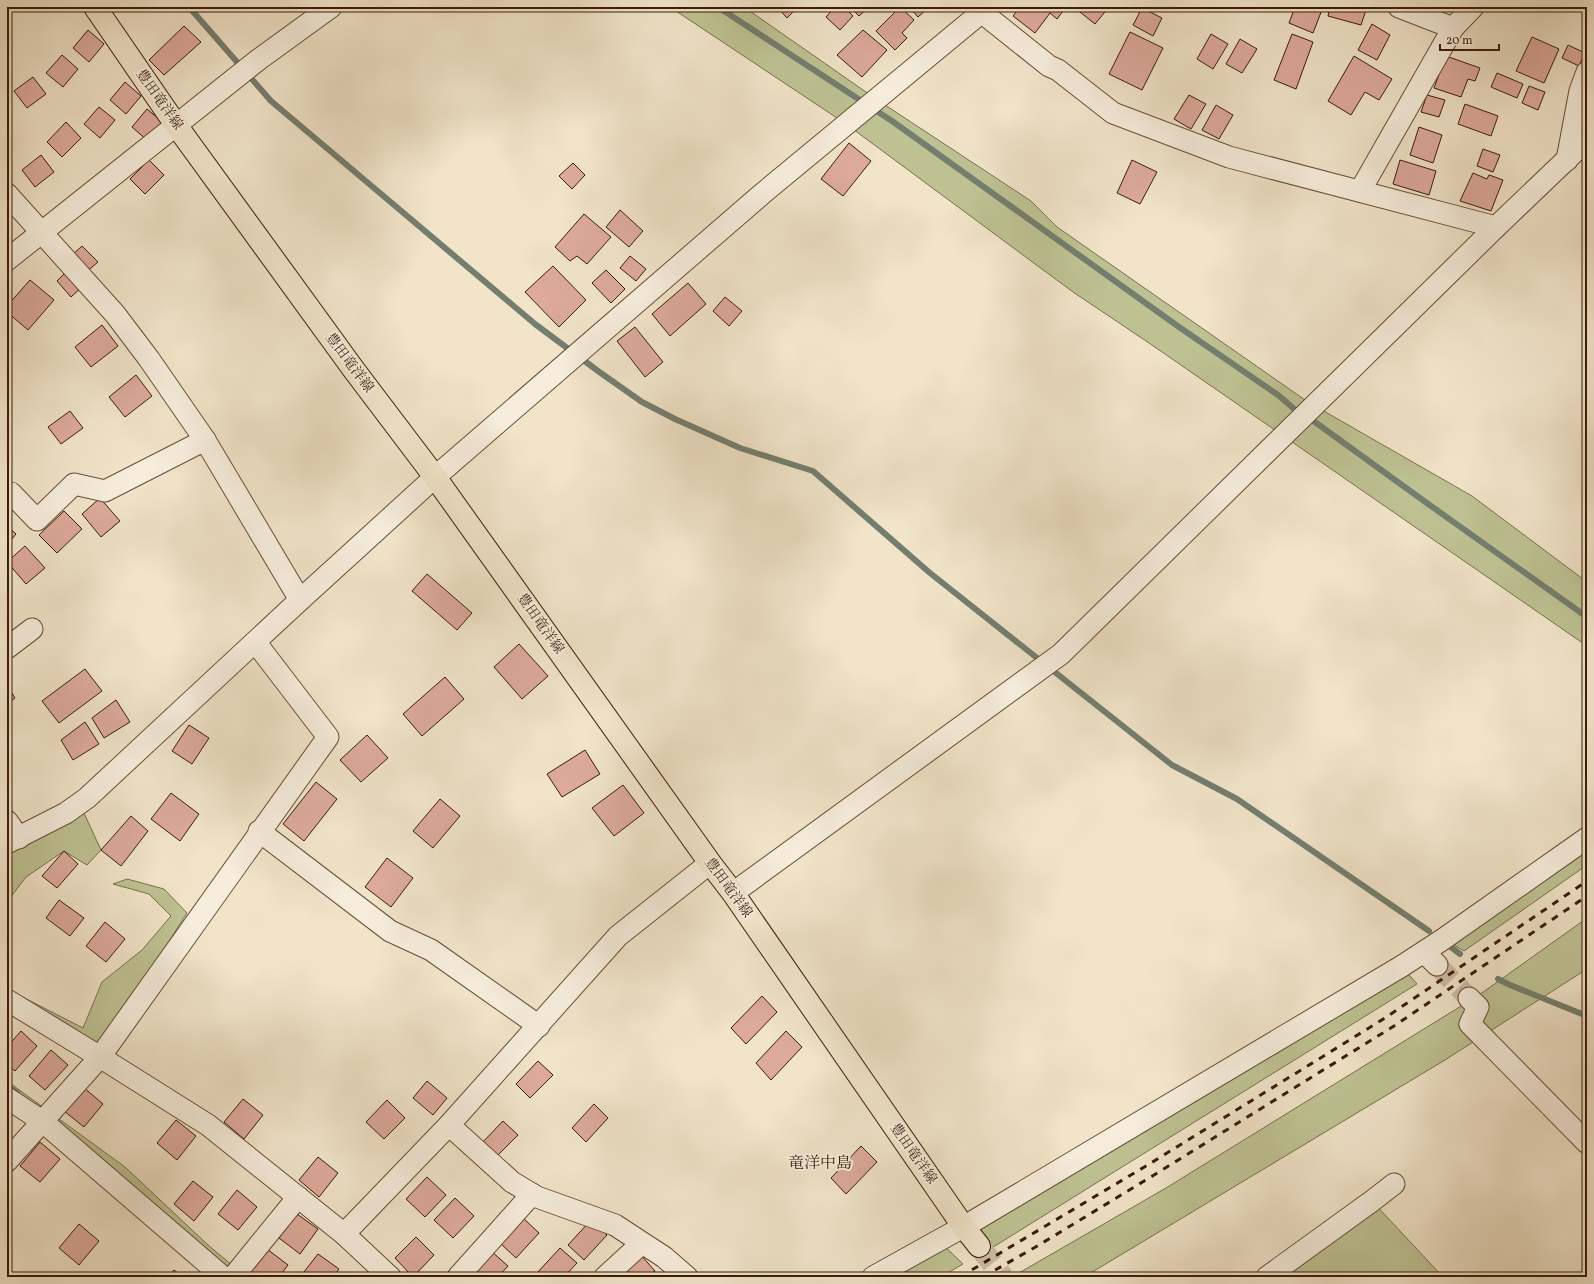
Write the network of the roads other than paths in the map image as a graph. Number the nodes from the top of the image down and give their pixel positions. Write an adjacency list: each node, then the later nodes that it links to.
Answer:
1 (95, 7): 8 (main road, 豊田竜洋線)
2 (331, 7): 8 (street)
3 (1399, 7): 6 (street)
4 (1473, 7): 6 (street)
5 (981, 9): 11 (street); 17 (street)
6 (1453, 28): 11 (street)
7 (1587, 72): 10 (street)
8 (176, 125): 14 (street); 17 (main road, 豊田竜洋線)
9 (1587, 140): 10 (street)
10 (1567, 160): 13 (street)
11 (1360, 192): 13 (street)
12 (7, 194): 14 (street)
13 (1496, 227): 27 (street)
14 (42, 232): 15 (street); 16 (street)
15 (7, 260)
16 (205, 440): 18 (street); 19 (street)
17 (435, 477): 19 (street); 26 (main road, 豊田竜洋線)
18 (7, 495)
19 (300, 600): 21 (street)
20 (32, 629): 22 (street)
21 (256, 643): 23 (street); 24 (street)
22 (7, 648)
23 (259, 831): 30 (street); 31 (street)
24 (11, 834)
25 (1587, 838): 40 (street)
26 (710, 863): 27 (main road, 豊田竜洋線); 30 (street)
27 (733, 893): 40 (main road, 豊田竜洋線)
28 (1469, 998): 35 (street)
29 (7, 1000): 31 (street)
30 (539, 1026): 34 (street)
31 (100, 1057): 33 (street); 39 (street)
32 (7, 1098): 33 (street)
33 (42, 1121): 36 (street); 44 (street)
34 (449, 1125): 38 (street); 41 (street)
35 (1587, 1143)
36 (7, 1161)
37 (1394, 1184): 51 (street)
38 (532, 1194): 42 (street); 47 (street)
39 (298, 1197): 41 (street); 45 (street)
40 (963, 1226): 43 (main road, 豊田竜洋線); 50 (street)
41 (344, 1234): 46 (street)
42 (642, 1243): 48 (street); 49 (street)
43 (979, 1246)
44 (223, 1277)
45 (233, 1277)
46 (390, 1277)
47 (458, 1277)
48 (605, 1277)
49 (687, 1277)
50 (872, 1277)
51 (1267, 1277)

